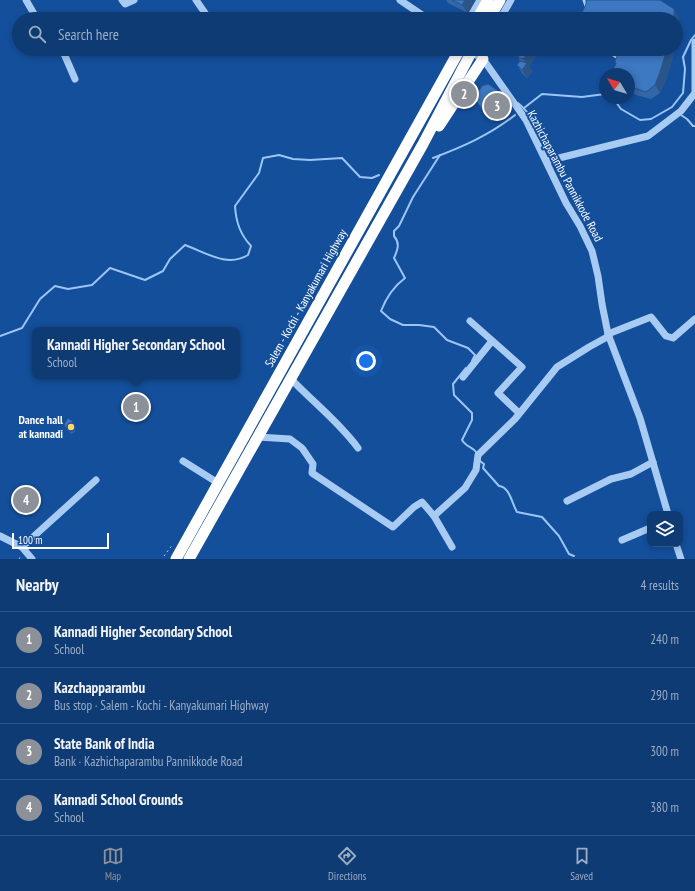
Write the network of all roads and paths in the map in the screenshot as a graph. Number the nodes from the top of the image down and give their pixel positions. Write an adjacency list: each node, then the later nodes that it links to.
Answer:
1 (26, 0): 11 (street)
2 (122, 0): 3 (street)
3 (134, 0)
4 (196, 0): 12 (street)
5 (400, 0): 13 (street)
6 (480, 0): 14 (street)
7 (488, 0): 15 (highway)
8 (500, 0): 16 (highway)
9 (511, 0): 17 (street)
10 (586, 0): 18 (street)
11 (33, 12)
12 (204, 12)
13 (418, 12)
14 (473, 12)
15 (481, 12)
16 (494, 12)
17 (504, 12)
18 (588, 12)
19 (695, 42): 27 (street)
20 (65, 56): 25 (street)
21 (456, 56): 40 (highway, Salem - Kochi - Kanyakumari Highway)
22 (467, 56): 26 (highway)
23 (478, 56): 24 (street, Kazhichaparambu Pannikkode Road)
24 (483, 60): 26 (highway); 27 (street, Kazhichaparambu Pannikkode Road)
25 (75, 79)
26 (429, 133): 33 (highway)
27 (547, 161): 30 (street, Kazhichaparambu Pannikkode Road)
28 (695, 318): 30 (street)
29 (470, 321): 31 (street)
30 (609, 335): 34 (street); 38 (street, Kazhichaparambu Pannikkode Road)
31 (492, 341): 32 (street); 34 (street)
32 (463, 377)
33 (291, 378): 35 (highway); 36 (street)
34 (519, 413): 43 (street)
35 (258, 437): 43 (street); 54 (highway)
36 (358, 448)
37 (183, 461): 40 (street)
38 (653, 462): 41 (street); 42 (street, Kazhichaparambu Pannikkode Road)
39 (96, 480): 48 (street)
40 (218, 483): 53 (highway, Salem - Kochi - Kanyakumari Highway)
41 (567, 501)
42 (667, 511)
43 (434, 516): 50 (street)
44 (647, 529): 46 (street)
45 (0, 536): 48 (street)
46 (622, 540)
47 (173, 544): 51 (path)
48 (22, 547): 52 (street)
49 (677, 547): 55 (street)
50 (452, 548)
51 (164, 556)
52 (32, 559)
53 (176, 559)
54 (189, 559)
55 (681, 559)

